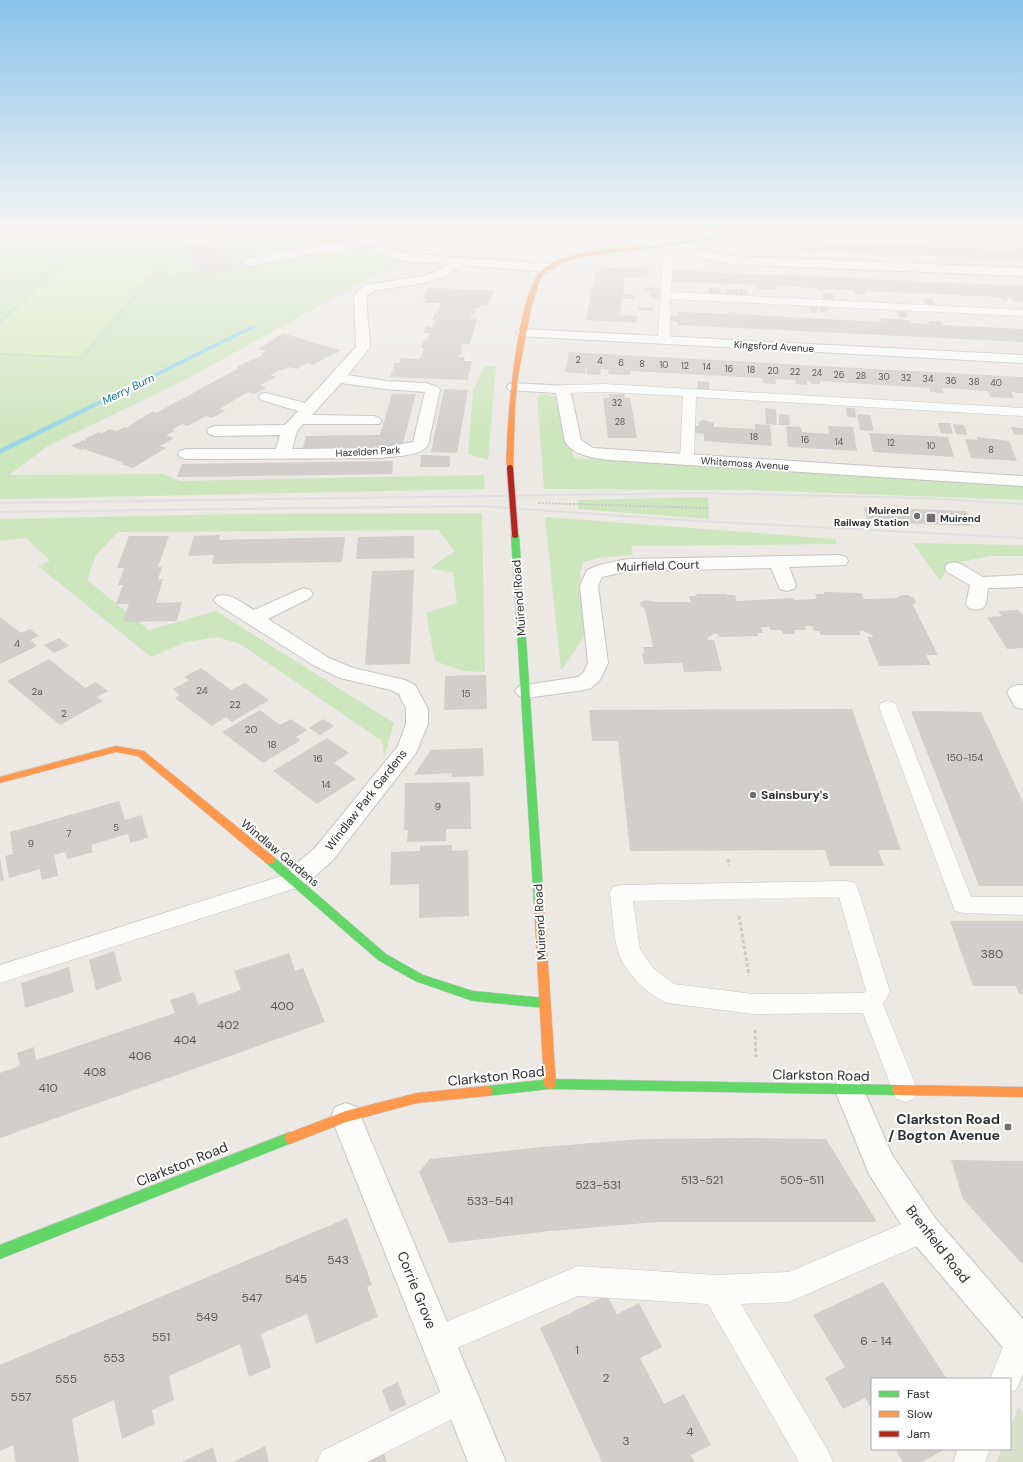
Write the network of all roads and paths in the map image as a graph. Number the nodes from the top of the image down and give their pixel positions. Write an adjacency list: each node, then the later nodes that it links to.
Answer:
1 (25, 298): 8 (path)
2 (133, 298): 11 (path)
3 (360, 298): 13 (street)
4 (531, 298): 9 (street, Muirend Road)
5 (665, 298): 10 (lane)
6 (729, 298): 7 (lane)
7 (1023, 313)
8 (0, 322)
9 (524, 333): 10 (street, Kingsford Avenue); 14 (street, Muirend Road)
10 (664, 340): 12 (street, Kingsford Avenue)
11 (0, 354)
12 (1023, 359)
13 (338, 378): 19 (street); 23 (street, Hazelden Park)
14 (514, 387): 15 (street); 27 (street, Muirend Road, bridge)
15 (563, 389): 16 (lane); 25 (street, Whitemoss Avenue)
16 (690, 394): 18 (lane); 25 (lane)
17 (266, 396): 19 (street)
18 (1023, 412)
19 (304, 414): 20 (street); 21 (street)
20 (374, 421)
21 (289, 430): 22 (street); 23 (street)
22 (215, 431)
23 (283, 453): 24 (street, Hazelden Park)
24 (186, 454)
25 (687, 459): 26 (street, Whitemoss Avenue)
26 (1023, 480)
27 (513, 502): 28 (path); 39 (street, Muirend Road, bridge)
28 (708, 508)
29 (839, 561): 30 (street, Muirfield Court)
30 (778, 563): 34 (street); 39 (street, Muirfield Court)
31 (954, 568): 33 (street)
32 (1023, 581): 33 (street)
33 (980, 583): 37 (street)
34 (787, 585)
35 (303, 594): 38 (street)
36 (224, 600): 38 (street, Windlaw Park Gardens)
37 (976, 604)
38 (254, 618): 45 (street, Windlaw Park Gardens)
39 (526, 691): 49 (street, Muirend Road)
40 (1023, 692): 41 (street)
41 (1023, 702)
42 (888, 707): 47 (lane)
43 (0, 780): 45 (street, Windlaw Gardens)
44 (728, 859): 46 (path)
45 (294, 880): 48 (lane); 49 (street, Windlaw Gardens)
46 (735, 890): 50 (lane); 51 (path); 51 (lane)
47 (1023, 906)
48 (0, 974)
49 (545, 1003): 52 (street, Muirend Road)
50 (871, 1003): 51 (lane); 55 (lane)
51 (753, 1004): 53 (path)
52 (550, 1084): 53 (street, Clarkston Road); 57 (street, Clarkston Road)
53 (758, 1088): 54 (street, Clarkston Road)
54 (849, 1088): 55 (street, Clarkston Road); 58 (street, Brenfield Road)
55 (905, 1091): 56 (street, Clarkston Road)
56 (1023, 1092)
57 (346, 1117): 59 (street, Clarkston Road); 61 (street, Corrie Grove)
58 (923, 1229): 60 (lane); 62 (street, Brenfield Road)
59 (0, 1252)
60 (716, 1290): 61 (lane); 68 (lane)
61 (438, 1341): 64 (street, Corrie Grove)
62 (1022, 1344): 63 (lane)
63 (1005, 1378)
64 (461, 1398): 66 (lane); 67 (street, Corrie Grove)
65 (974, 1450): 69 (lane)
66 (333, 1462)
67 (487, 1462)
68 (817, 1462)
69 (969, 1462)

